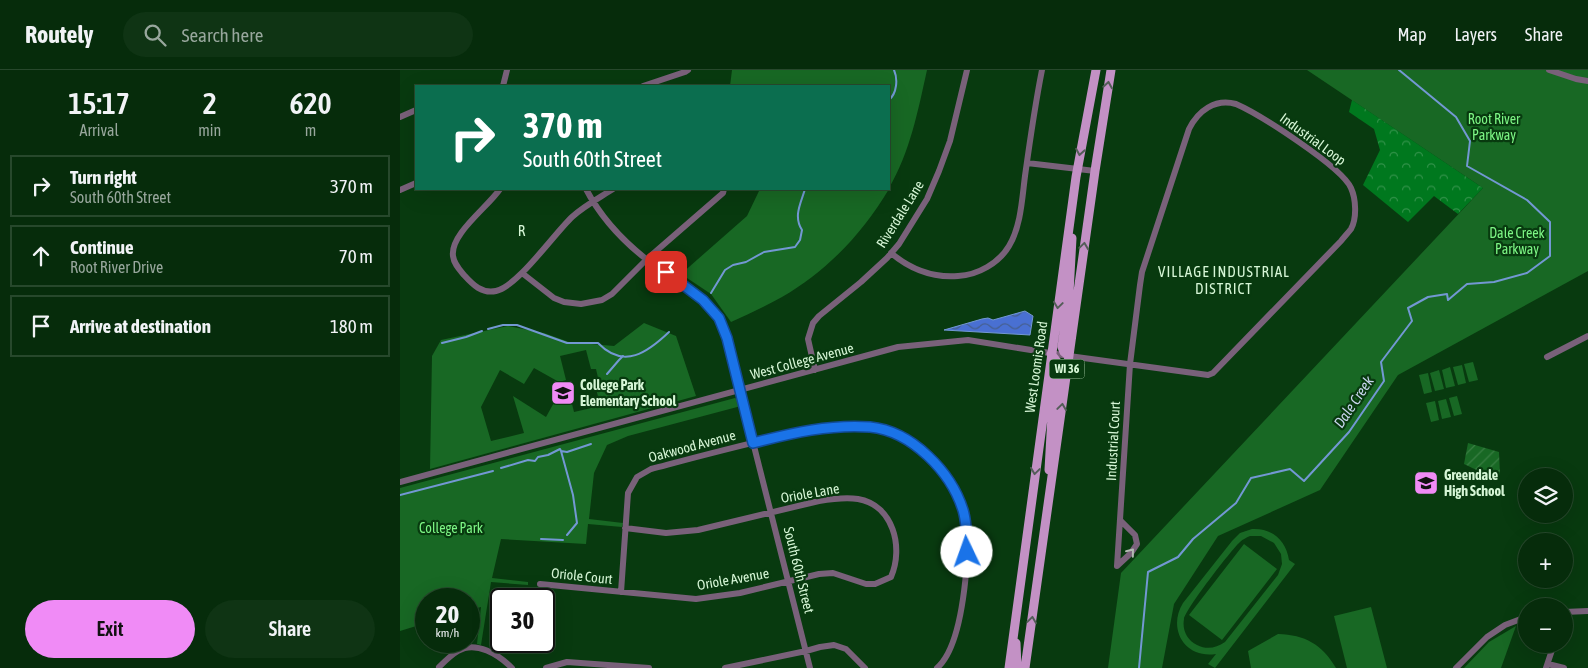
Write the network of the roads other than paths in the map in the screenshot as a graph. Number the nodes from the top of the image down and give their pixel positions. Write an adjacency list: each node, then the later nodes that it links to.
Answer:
1 (507, 70): 9 (street)
2 (688, 70): 10 (street)
3 (966, 70): 24 (street, Riverdale Lane)
4 (1042, 70): 13 (street)
5 (1096, 70): 14 (main road, West Loomis Road / WI 36, one-way to 14)
6 (1111, 70): 15 (main road, WI 36, one-way to 6)
7 (1549, 70): 8 (street)
8 (1588, 81)
9 (502, 85)
10 (646, 85)
11 (415, 110): 12 (street)
12 (400, 116)
13 (1027, 163): 14 (street); 24 (street)
14 (1077, 170): 15 (street); 23 (main road, West Loomis Road / WI 36)
15 (1095, 171): 29 (main road, WI 36, one-way to 15)
16 (415, 183): 17 (street)
17 (400, 190)
18 (499, 190): 26 (street)
19 (587, 190): 22 (street, South 60th Street)
20 (611, 190): 22 (street)
21 (724, 190): 25 (street)
22 (593, 202): 25 (street, South 60th Street); 26 (street)
23 (1072, 208): 28 (main road, West Loomis Road / WI 36, one-way to 28); 29 (main road)
24 (892, 253): 32 (street, Riverdale Lane)
25 (647, 259): 26 (street); 33 (street, South 60th Street)
26 (522, 273)
27 (1588, 336): 30 (street)
28 (1051, 354): 29 (street, West College Avenue); 32 (street, West College Avenue); 36 (main road); 45 (main road, West Loomis Road / WI 36, one-way to 45)
29 (1069, 356): 31 (street, Industrial Loop); 36 (main road, WI 36, one-way to 29)
30 (1547, 357)
31 (1130, 364): 31 (street, Industrial Loop); 38 (street, Industrial Court)
32 (816, 370): 33 (street, West College Avenue)
33 (740, 390): 34 (street, South 60th Street); 35 (street, West College Avenue)
34 (753, 443): 37 (street, South 60th Street); 39 (street, Oakwood Avenue); 58 (street, Oakwood Avenue)
35 (400, 482)
36 (1050, 490): 61 (main road, WI 36, one-way to 36)
37 (771, 512): 39 (street, Oriole Lane); 40 (street, South 60th Street); 40 (street, Oriole Lane)
38 (1120, 520): 38 (street, Industrial Court, one-way to 38)
39 (625, 528): 42 (street, Oakwood Avenue)
40 (789, 581): 42 (street, Oriole Avenue); 47 (street, South 60th Street)
41 (540, 584): 42 (street, Oriole Court)
42 (621, 592)
43 (1588, 611): 44 (street)
44 (1573, 612)
45 (1015, 618): 59 (main road, West Loomis Road / WI 36); 60 (main road)
46 (1518, 620): 62 (street)
47 (806, 651): 49 (street); 56 (street, South 60th Street); 57 (street)
48 (1551, 653): 50 (street)
49 (755, 665): 55 (street)
50 (1547, 666): 63 (street)
51 (439, 667): 52 (street)
52 (512, 668)
53 (546, 668): 54 (street)
54 (649, 668)
55 (725, 668)
56 (810, 668)
57 (865, 668)
58 (937, 668)
59 (1009, 668)
60 (1017, 668)
61 (1025, 668)
62 (1456, 668)
63 (1564, 668)

